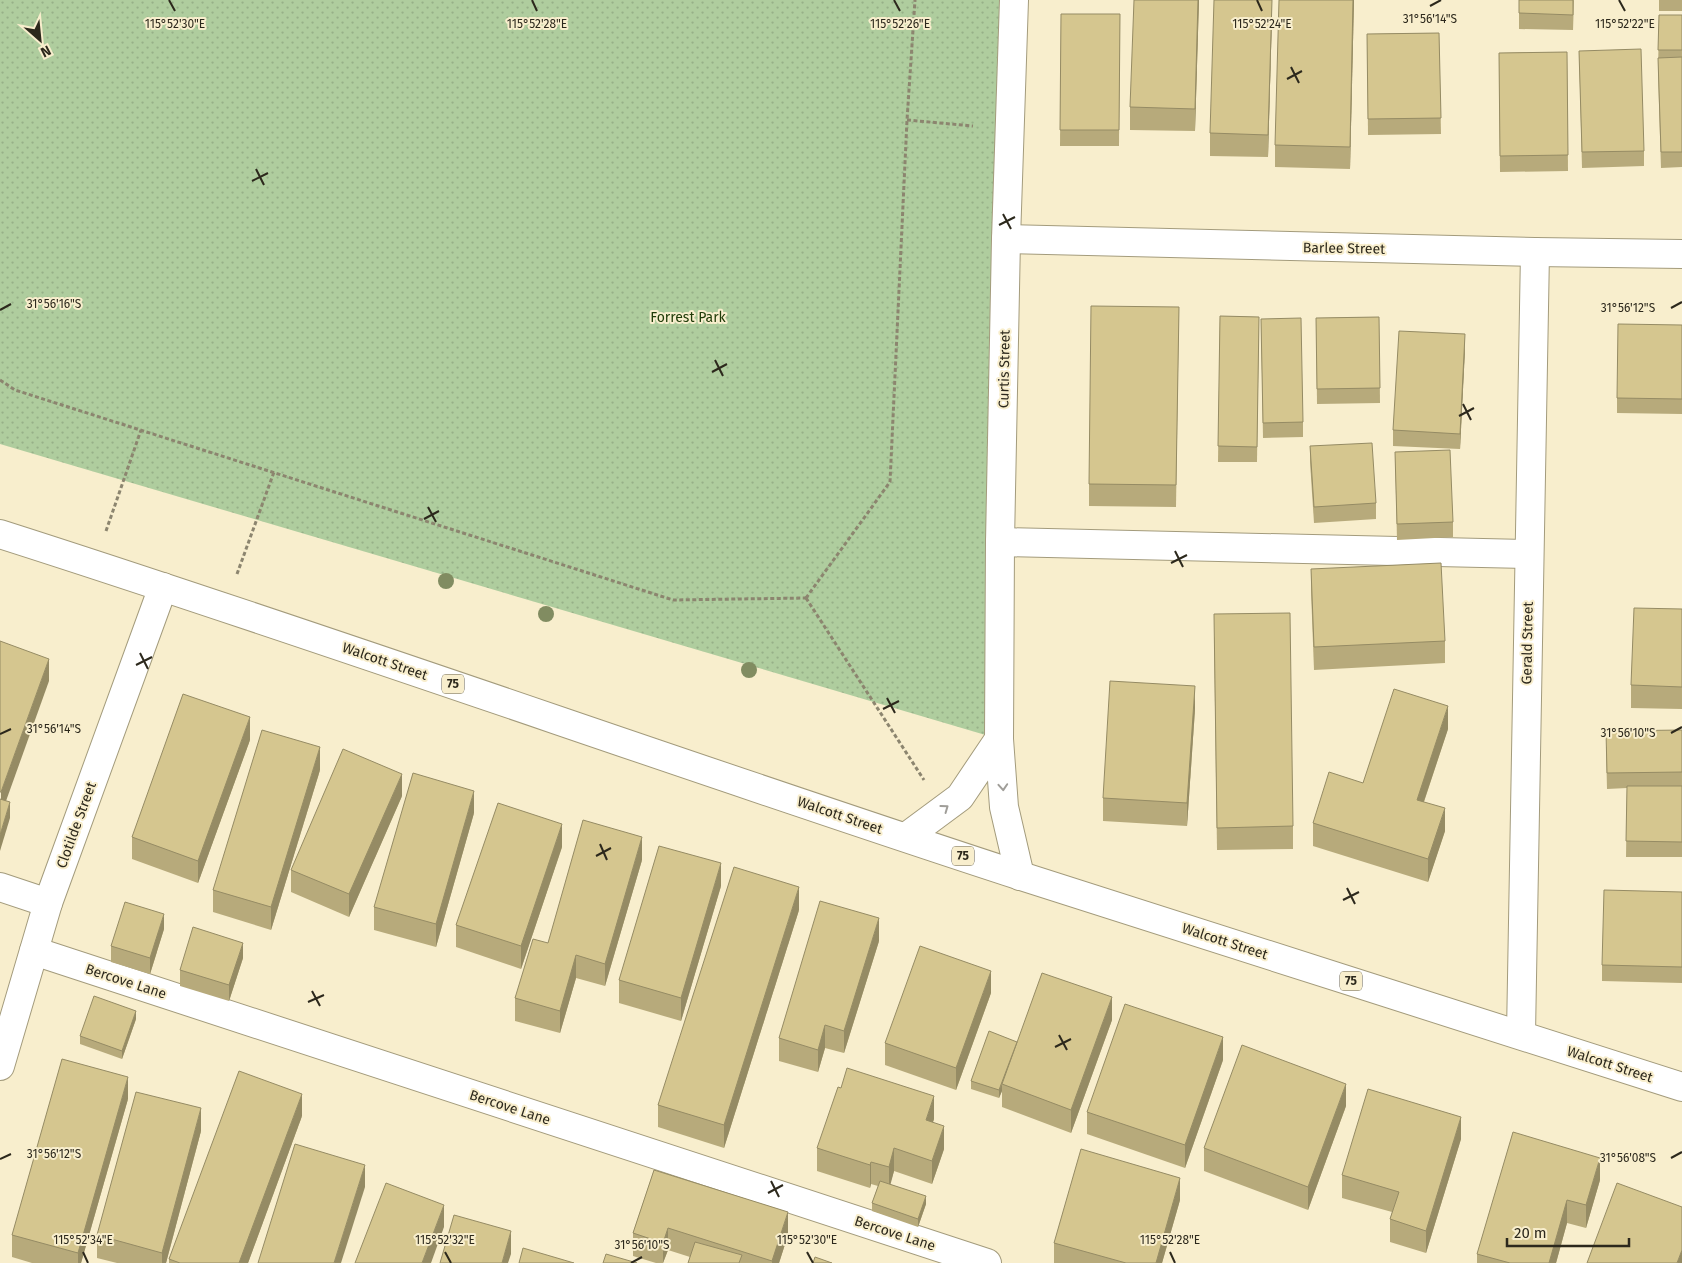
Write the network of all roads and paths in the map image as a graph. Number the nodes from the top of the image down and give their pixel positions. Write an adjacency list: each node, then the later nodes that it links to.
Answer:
1 (915, 0): 3 (path)
2 (1014, 0): 5 (street, Curtis Street)
3 (907, 120): 4 (path); 16 (path)
4 (976, 127)
5 (1006, 240): 6 (street, Barlee Street); 12 (street, Curtis Street)
6 (1535, 252): 7 (street, Barlee Street); 13 (street, Gerald Street)
7 (1682, 254)
8 (0, 380): 9 (path)
9 (141, 430): 10 (path); 14 (path)
10 (274, 472): 16 (path); 17 (path)
11 (0, 534): 14 (street, Walcott Street / 75)
12 (1000, 542): 13 (street); 18 (street, Curtis Street)
13 (1529, 554): 25 (street, Gerald Street)
14 (94, 564): 15 (street, Walcott Street / 75)
15 (163, 586): 17 (street, Walcott Street / 75); 23 (street, Clotilde Street)
16 (806, 598): 19 (path)
17 (224, 607): 20 (street, Walcott Street / 75)
18 (999, 739): 20 (street, one-way to 18); 21 (street, Curtis Street, one-way to 21)
19 (926, 782)
20 (906, 837): 21 (street, Walcott Street / 75)
21 (1020, 876): 25 (street, Walcott Street / 75)
22 (0, 888): 23 (street)
23 (48, 903): 24 (street, Clotilde Street)
24 (34, 951): 26 (street, Clotilde Street); 28 (street, Bercove Lane)
25 (1521, 1034): 27 (street, Walcott Street / 75)
26 (0, 1066)
27 (1682, 1087)
28 (987, 1263)

